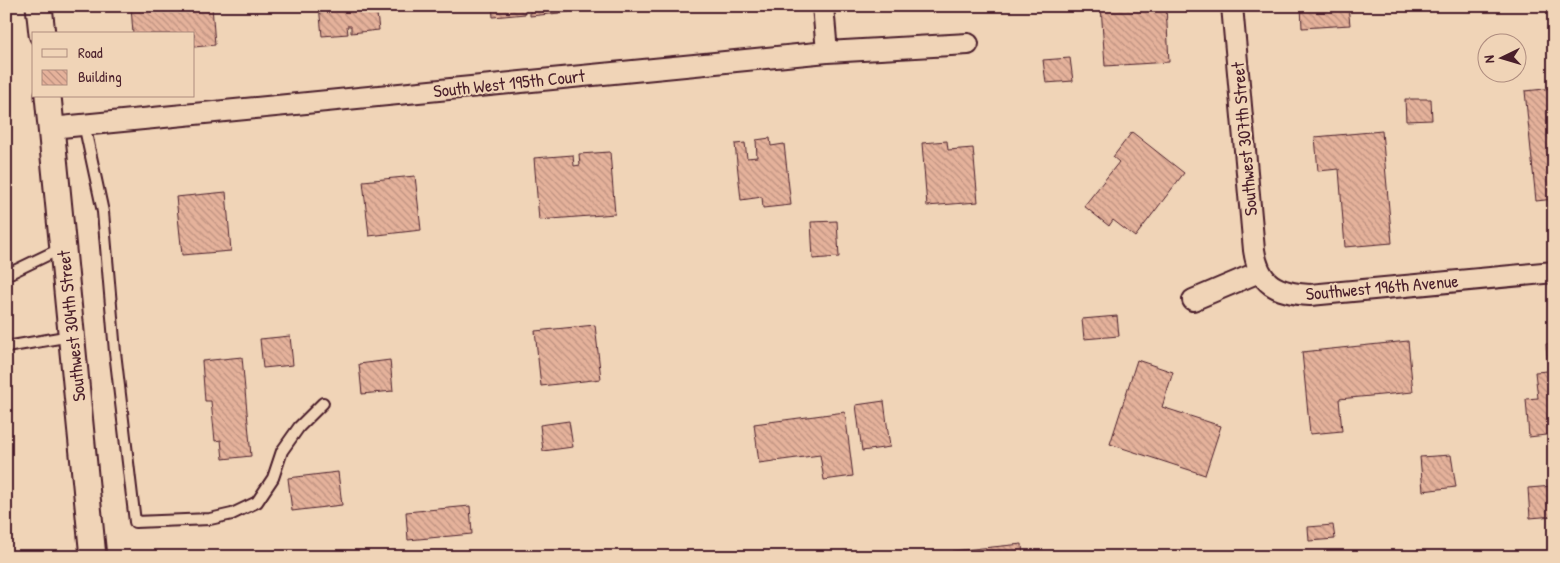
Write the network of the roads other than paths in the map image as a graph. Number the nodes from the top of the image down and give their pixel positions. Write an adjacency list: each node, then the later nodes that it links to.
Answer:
1 (39, 6): 4 (street)
2 (823, 6): 6 (street)
3 (1232, 6): 11 (street, Southwest 307th Street)
4 (42, 32)
5 (968, 44): 6 (street, South West 195th Court)
6 (827, 52): 8 (street, South West 195th Court)
7 (48, 98): 9 (street, Southwest 304th Street)
8 (84, 124): 9 (street, South West 195th Court); 17 (lane)
9 (51, 128): 10 (street, Southwest 304th Street)
10 (63, 248): 13 (lane); 15 (street, Southwest 304th Street)
11 (1259, 272): 12 (street, Southwest 196th Avenue); 14 (street)
12 (1554, 272)
13 (6, 276)
14 (1193, 300)
15 (72, 336): 16 (lane); 18 (street, Southwest 304th Street)
16 (6, 347)
17 (323, 403)
18 (93, 557)

